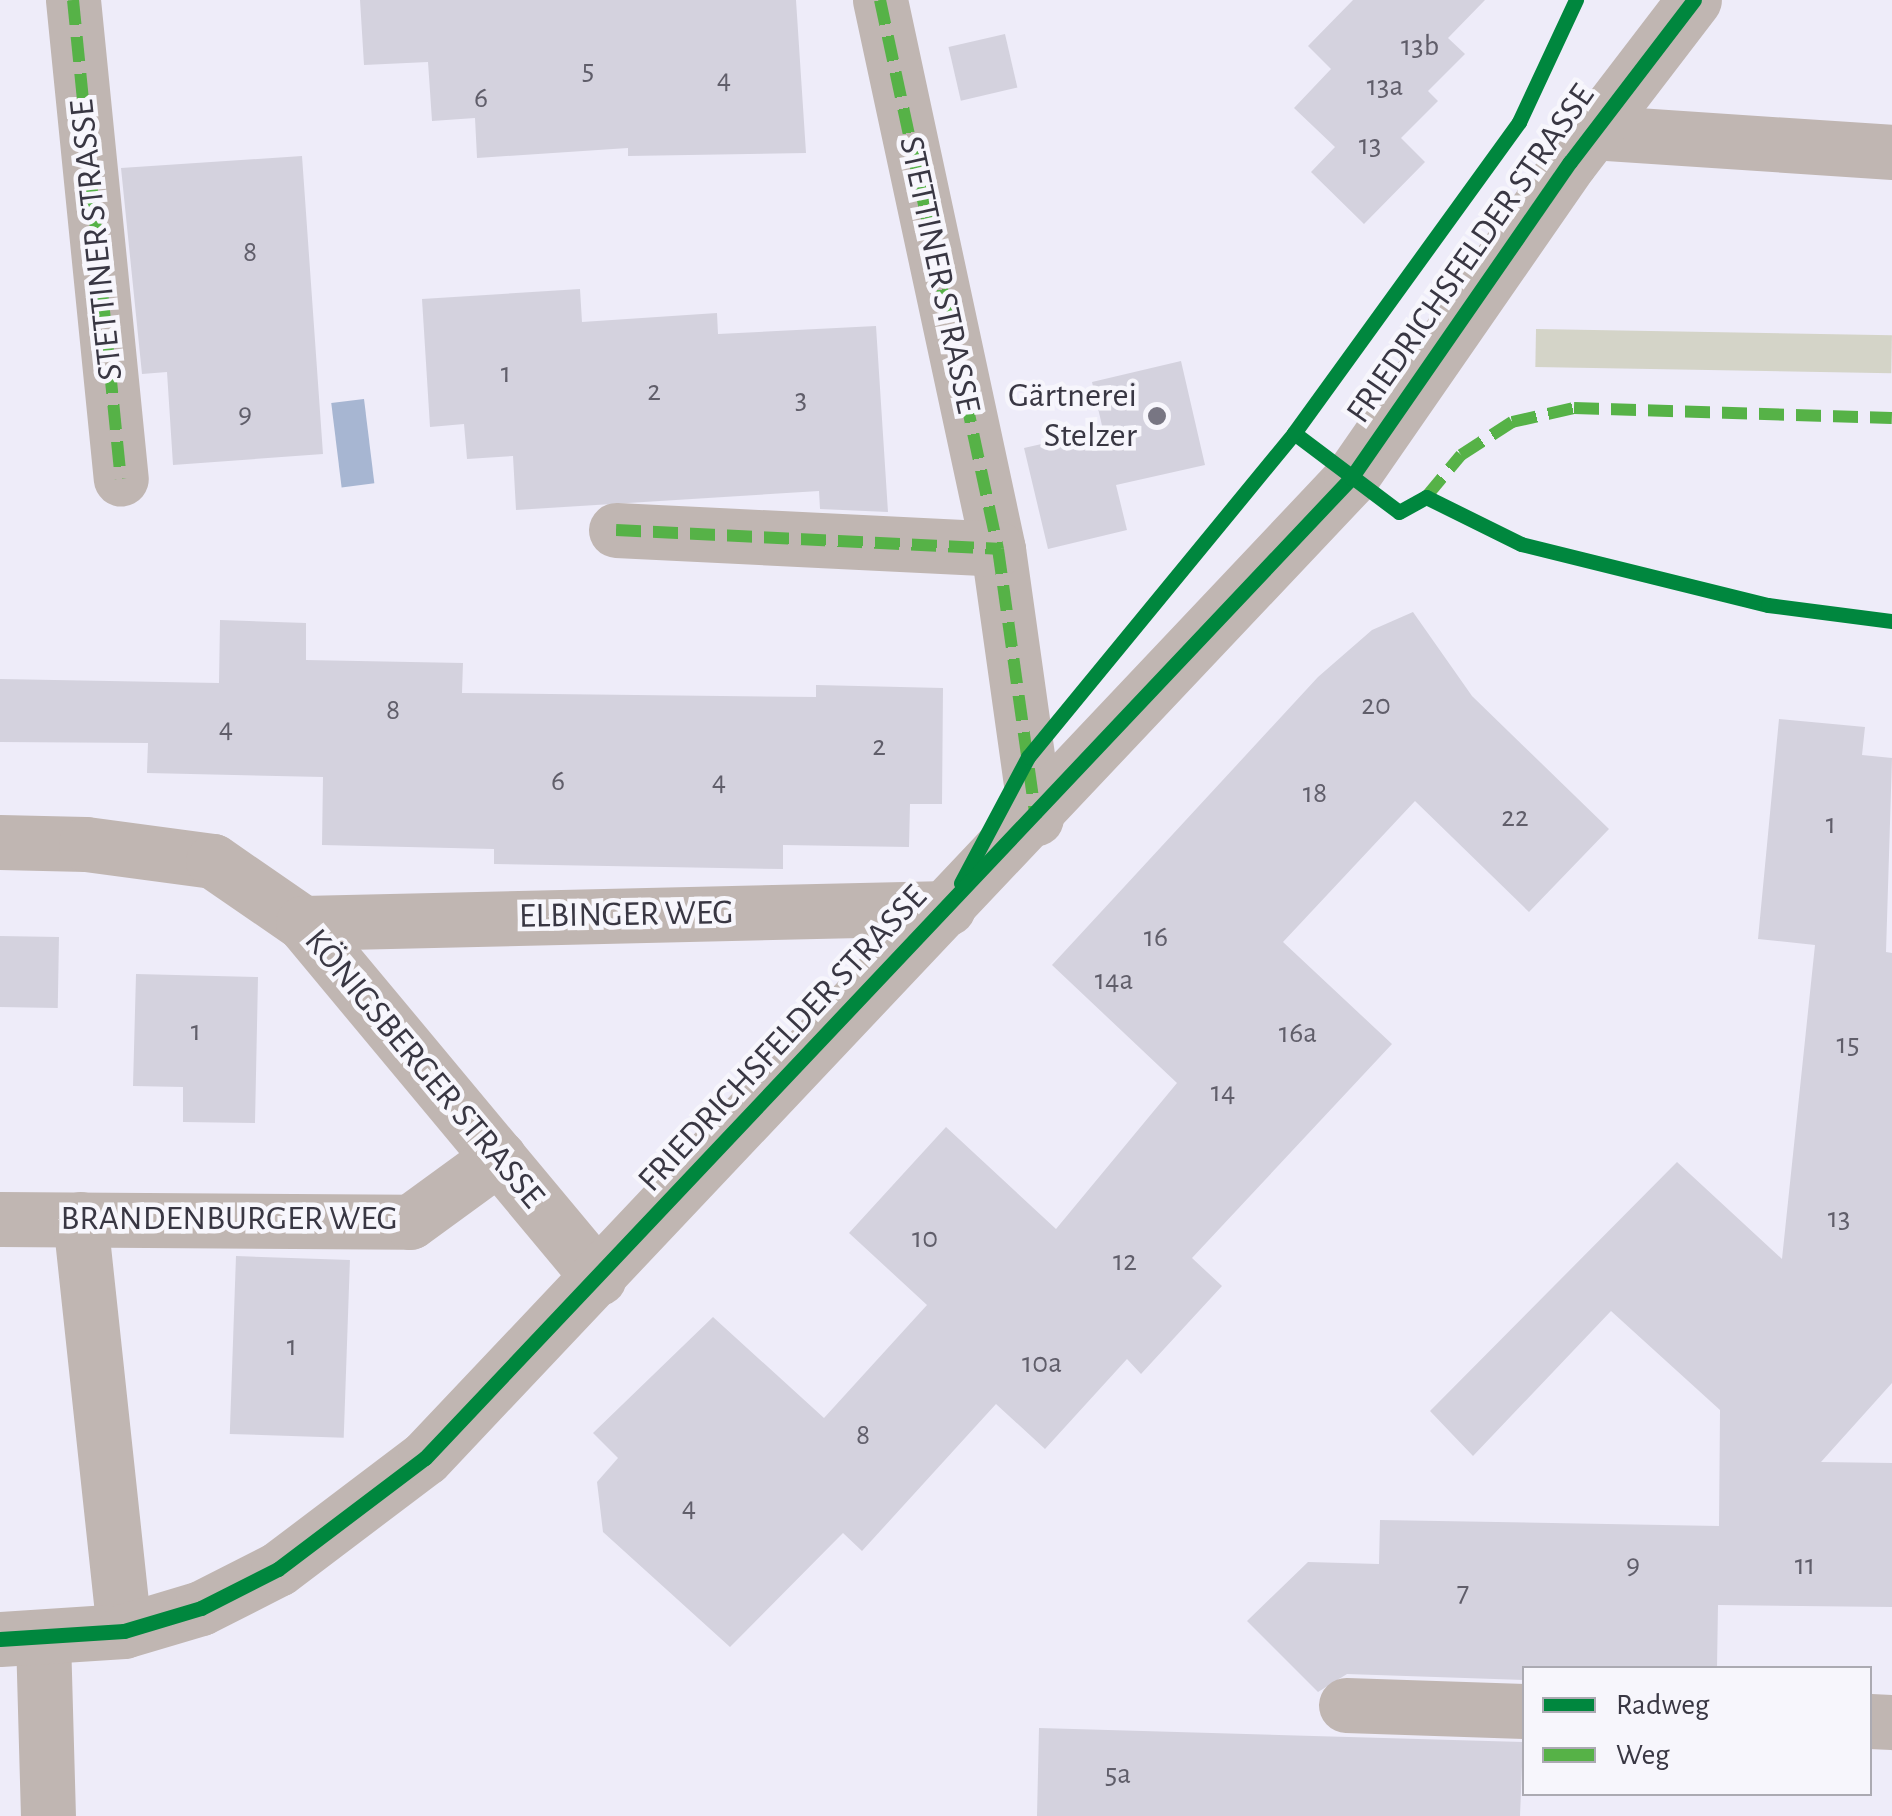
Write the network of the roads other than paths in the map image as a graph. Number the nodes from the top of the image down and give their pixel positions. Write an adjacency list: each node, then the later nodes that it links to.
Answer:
1 (73, 0): 6 (street, STETTINER STRASSE)
2 (880, 0): 8 (street, STETTINER STRASSE)
3 (1694, 0): 4 (street, FRIEDRICHSFELDER STRASSE)
4 (1592, 132): 5 (street); 9 (street, FRIEDRICHSFELDER STRASSE)
5 (1892, 152)
6 (120, 479)
7 (616, 530): 8 (street)
8 (998, 549): 9 (street, STETTINER STRASSE)
9 (1036, 818): 11 (street, FRIEDRICHSFELDER STRASSE)
10 (0, 842): 12 (street, KÖNIGSBERGER STRASSE)
11 (948, 908): 12 (street, ELBINGER WEG); 16 (street, FRIEDRICHSFELDER STRASSE)
12 (303, 922): 13 (street, KÖNIGSBERGER STRASSE)
13 (498, 1156): 15 (street, BRANDENBURGER WEG); 16 (street, KÖNIGSBERGER STRASSE)
14 (0, 1219): 15 (street, BRANDENBURGER WEG)
15 (80, 1219): 17 (street)
16 (598, 1278): 17 (street, FRIEDRICHSFELDER STRASSE)
17 (124, 1632): 18 (street, FRIEDRICHSFELDER STRASSE)
18 (21, 1638): 21 (street)
19 (1346, 1705): 20 (street)
20 (1522, 1711)
21 (48, 1816)

